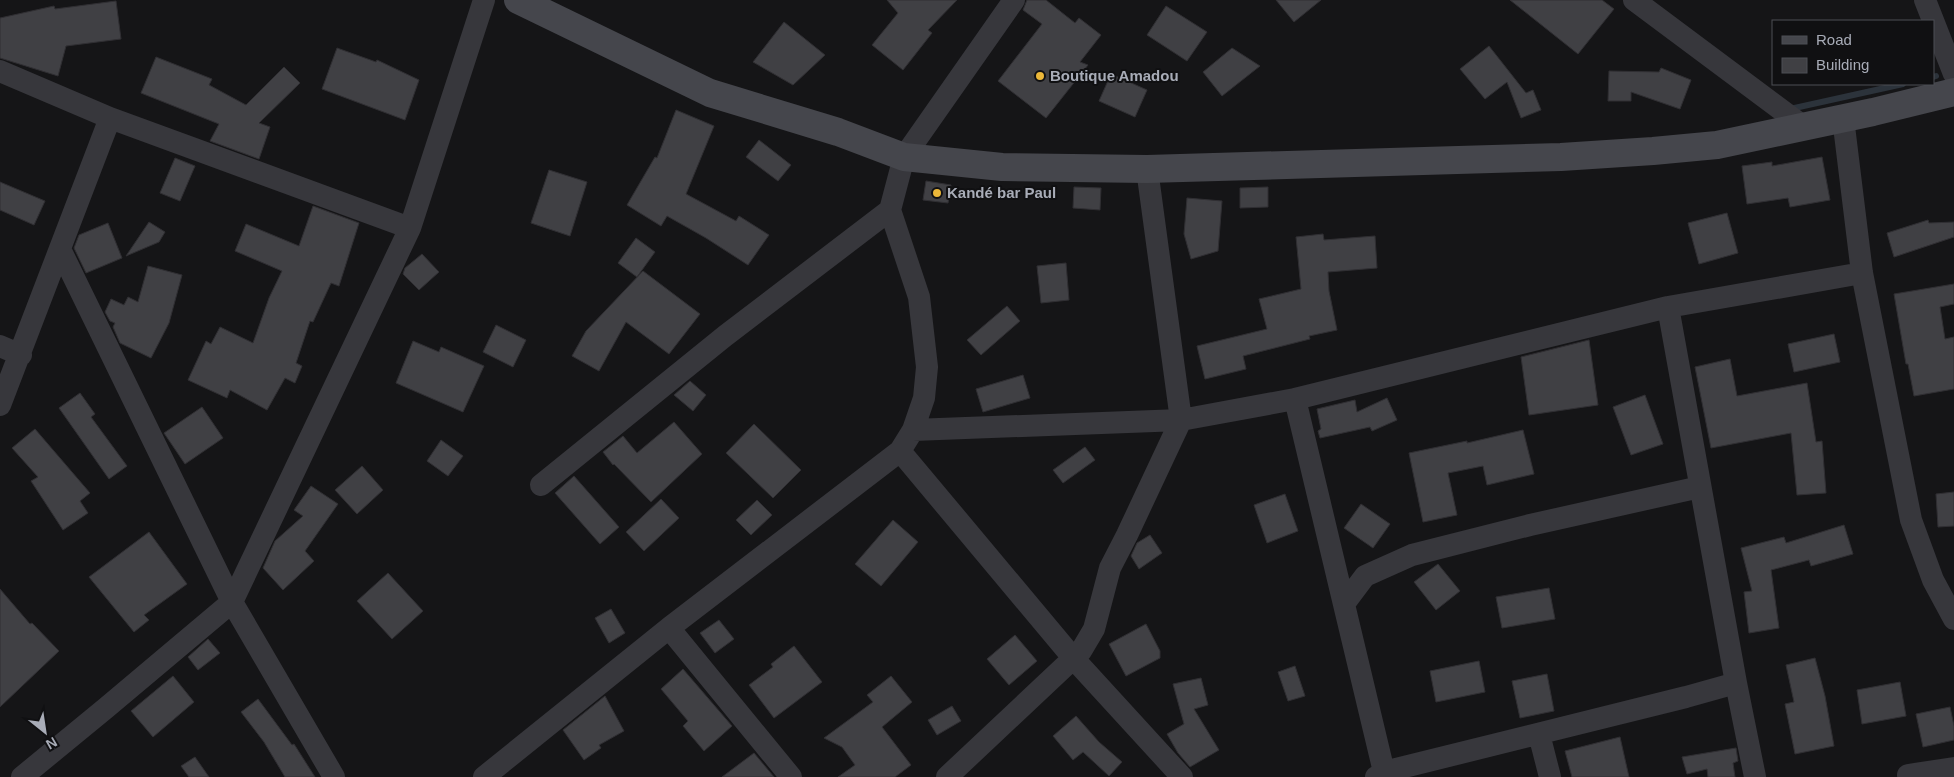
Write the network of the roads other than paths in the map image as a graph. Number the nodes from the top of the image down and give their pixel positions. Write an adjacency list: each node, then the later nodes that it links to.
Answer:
1 (484, 0): 17 (street)
2 (1014, 0): 14 (street)
3 (1634, 0): 13 (street)
4 (1925, 0): 6 (street)
5 (526, 2): 14 (street)
6 (1933, 20)
7 (1934, 23): 9 (street)
8 (0, 71): 11 (street)
9 (1954, 74)
10 (1954, 92): 12 (street)
11 (110, 118): 17 (street); 18 (street)
12 (1844, 118): 13 (street); 19 (street)
13 (1803, 126): 15 (street)
14 (904, 157): 15 (street); 16 (street)
15 (1147, 169): 25 (street)
16 (890, 210): 26 (street); 28 (street)
17 (410, 228): 30 (street)
18 (60, 249): 22 (street); 30 (street)
19 (1862, 273): 20 (street); 32 (street)
20 (1668, 307): 23 (street); 29 (street)
21 (0, 346): 22 (street)
22 (20, 355): 24 (street)
23 (1296, 399): 25 (street); 31 (street)
24 (0, 405)
25 (1181, 420): 26 (street); 34 (street)
26 (913, 430): 27 (street)
27 (900, 451): 33 (street); 34 (street)
28 (541, 486)
29 (1700, 487): 31 (street); 35 (street)
30 (232, 602): 40 (street); 41 (street)
31 (1344, 604): 38 (street)
32 (1954, 619)
33 (669, 628): 42 (street); 43 (street)
34 (1074, 659): 44 (street); 45 (street)
35 (1736, 683): 36 (street); 47 (street)
36 (1539, 734): 38 (street); 46 (street)
37 (1954, 768): 39 (street)
38 (1380, 775)
39 (1905, 776)
40 (22, 777)
41 (334, 777)
42 (484, 777)
43 (791, 777)
44 (947, 777)
45 (1182, 777)
46 (1550, 777)
47 (1755, 777)

